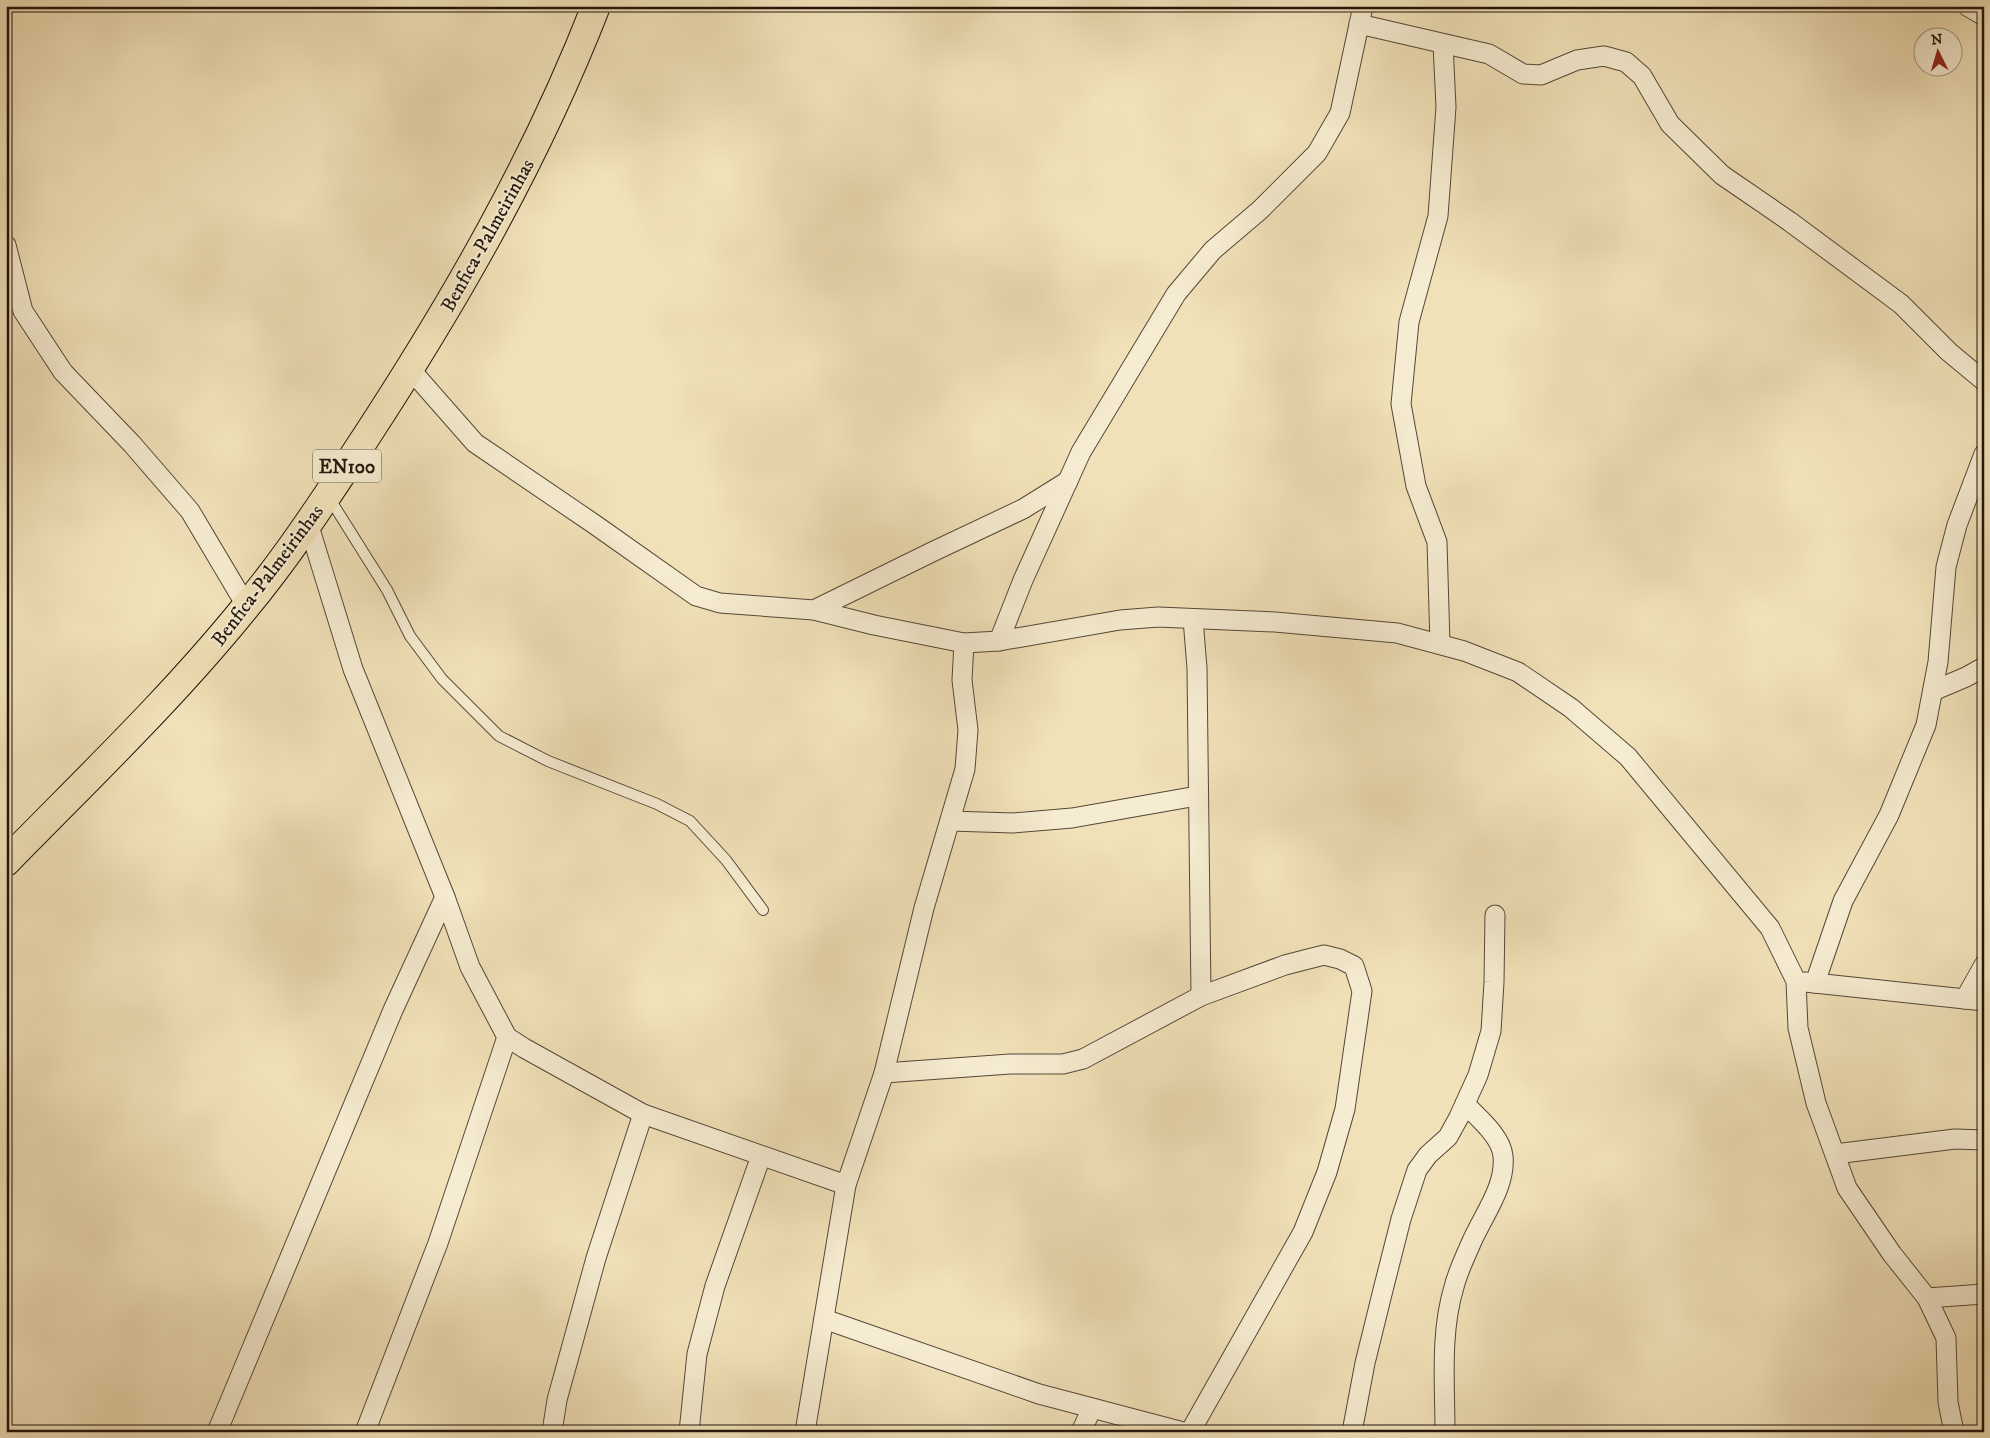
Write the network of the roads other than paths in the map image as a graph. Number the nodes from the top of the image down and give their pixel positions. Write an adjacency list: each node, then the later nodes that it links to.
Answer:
1 (596, 6): 7 (main road, Benfica-Palmeirinhas / EN100)
2 (1967, 6): 4 (street)
3 (1361, 15): 5 (street); 10 (street)
4 (1984, 16)
5 (1443, 44): 8 (street); 18 (street)
6 (6, 245): 13 (street)
7 (410, 369): 11 (main road, Benfica-Palmeirinhas / EN100); 14 (street)
8 (1984, 381)
9 (1984, 454): 20 (street)
10 (1068, 480): 14 (street); 16 (street)
11 (328, 495): 12 (main road, Benfica-Palmeirinhas / EN100); 25 (lane)
12 (308, 523): 13 (main road, Benfica-Palmeirinhas / EN100); 24 (street)
13 (247, 607): 23 (main road, Benfica-Palmeirinhas / EN100)
14 (814, 610): 17 (street)
15 (1192, 619): 16 (street); 18 (street); 21 (street)
16 (998, 641): 17 (street)
17 (964, 643): 22 (street)
18 (1440, 644): 28 (street)
19 (1984, 667): 20 (street)
20 (1933, 691): 29 (street)
21 (1197, 796): 22 (street); 30 (street)
22 (950, 821): 34 (street)
23 (6, 862)
24 (445, 897): 33 (street); 45 (street)
25 (763, 910)
26 (1495, 915): 35 (street)
27 (1984, 965): 31 (street)
28 (1796, 981): 29 (street); 38 (street)
29 (1815, 983): 31 (street)
30 (1201, 996): 34 (street); 52 (street)
31 (1964, 999): 32 (street)
32 (1984, 1001)
33 (507, 1036): 36 (street); 46 (street)
34 (884, 1073): 40 (street)
35 (1465, 1104): 53 (street); 54 (street)
36 (643, 1114): 39 (street); 47 (street)
37 (1984, 1140): 38 (street)
38 (1835, 1154): 42 (street)
39 (761, 1156): 40 (street); 48 (street)
40 (846, 1186): 43 (street)
41 (1984, 1294): 42 (street)
42 (1927, 1298): 55 (street)
43 (824, 1319): 44 (street); 49 (street)
44 (1092, 1408): 50 (street); 51 (street)
45 (217, 1432)
46 (365, 1432)
47 (552, 1432)
48 (690, 1432)
49 (805, 1432)
50 (1081, 1432)
51 (1182, 1432)
52 (1190, 1432)
53 (1352, 1432)
54 (1445, 1432)
55 (1954, 1432)

